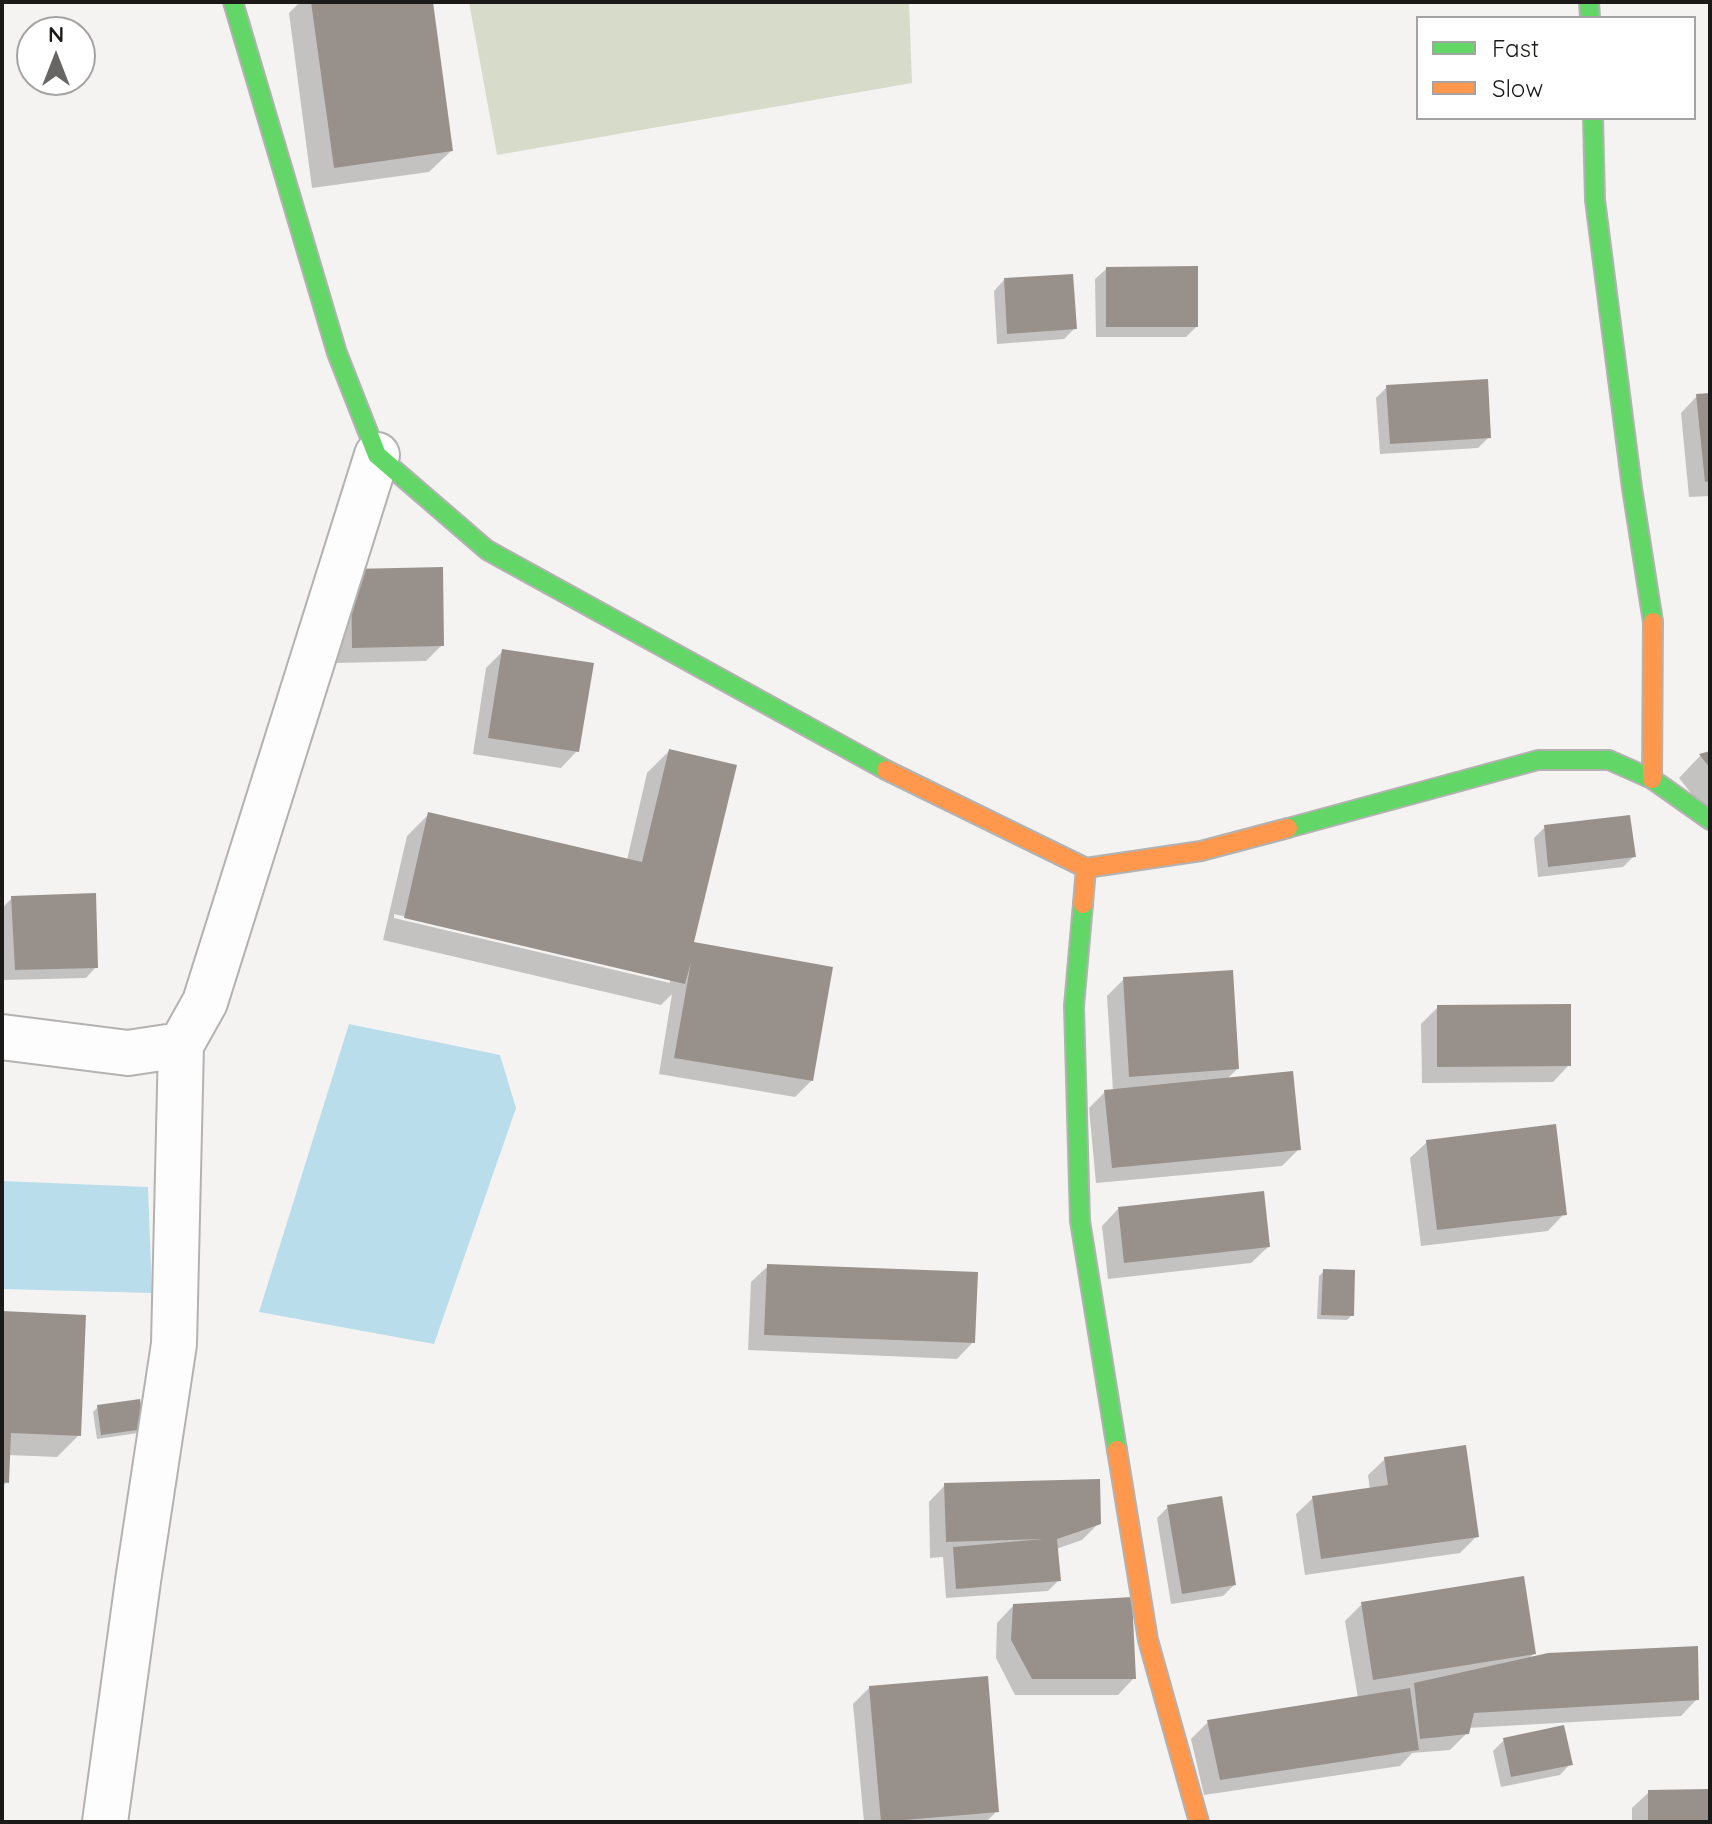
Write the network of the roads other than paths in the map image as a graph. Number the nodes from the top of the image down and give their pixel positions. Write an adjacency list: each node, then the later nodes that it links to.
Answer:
1 (233, 2): 3 (street)
2 (1593, 120): 4 (street)
3 (377, 455): 6 (street); 8 (street)
4 (1652, 779): 5 (street); 6 (street)
5 (1710, 820)
6 (1086, 868): 10 (street)
7 (2, 1037): 8 (street)
8 (181, 1045): 9 (street)
9 (105, 1822)
10 (1199, 1822)

